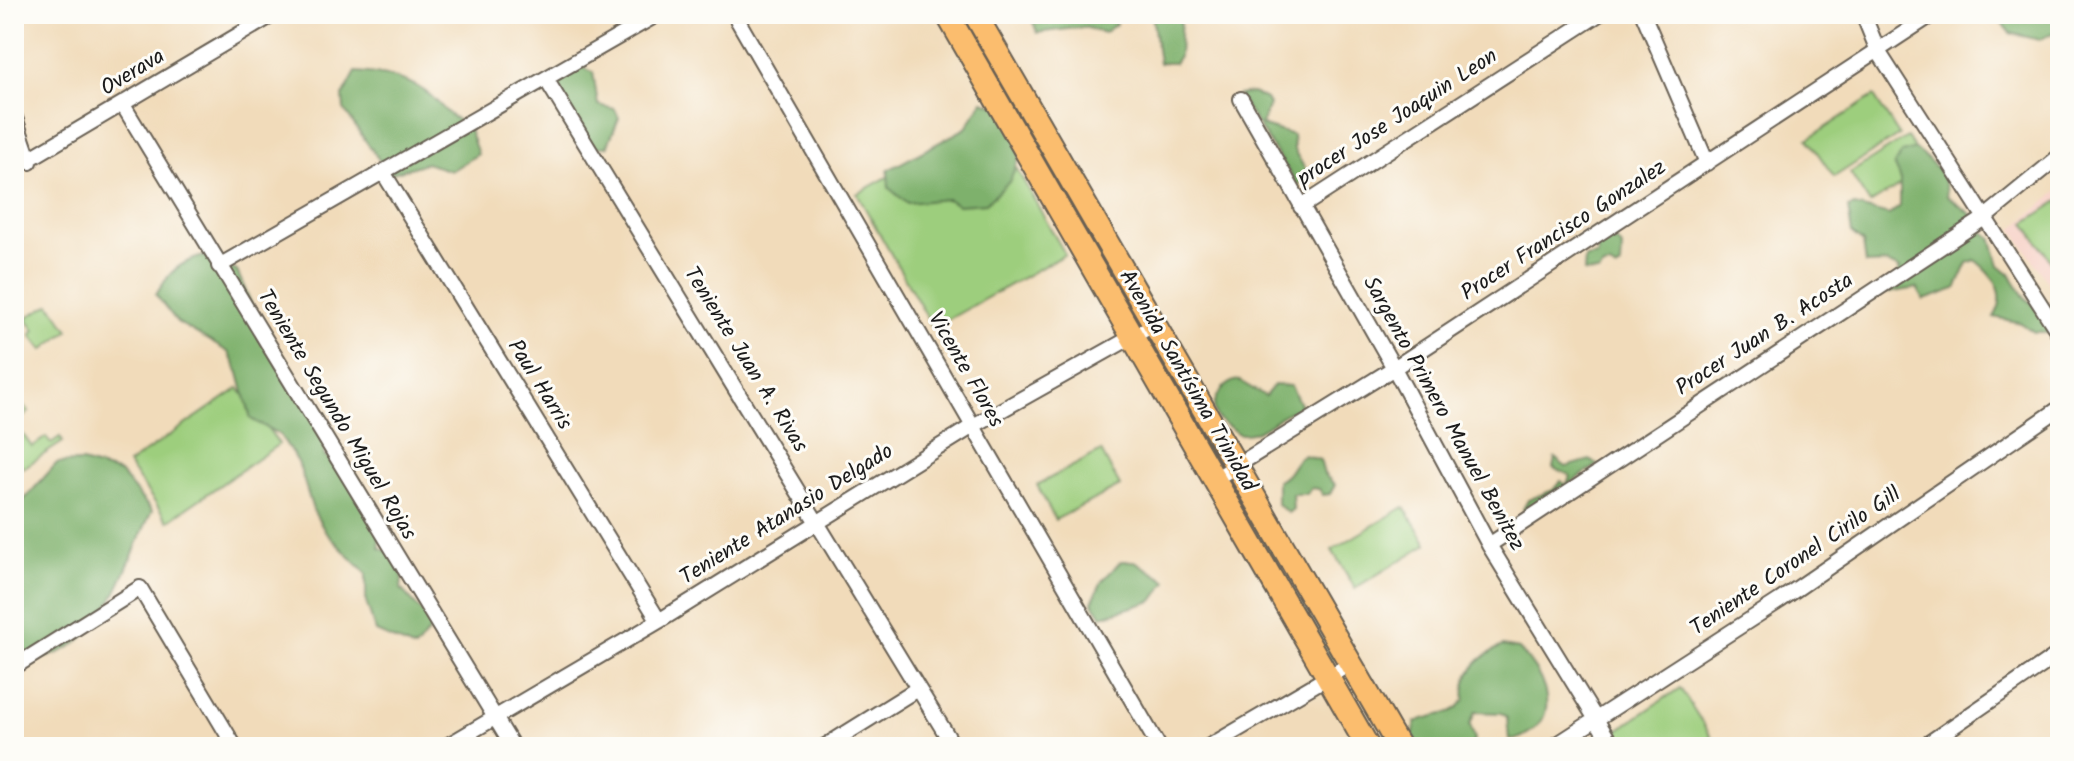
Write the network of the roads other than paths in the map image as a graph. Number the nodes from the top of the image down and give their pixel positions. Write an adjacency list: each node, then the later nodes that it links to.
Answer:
1 (274, 14): 13 (street, Overava)
2 (658, 14): 11 (street)
3 (734, 14): 28 (street, Vicente Flores)
4 (947, 14): 25 (main road, Avenida Santísima Trinidad)
5 (975, 14): 23 (main road, Avenida Santísima Trinidad)
6 (1599, 14): 20 (street, procer Jose Joaquin Leon)
7 (1643, 14): 17 (street)
8 (1863, 14): 10 (street)
9 (1933, 14): 10 (street, Procer Francisco Gonzalez)
10 (1878, 51): 17 (street, Procer Francisco Gonzalez); 21 (street)
11 (546, 79): 19 (street); 31 (street, Teniente Juan A. Rivas)
12 (1241, 99): 20 (street, Sargento Primero Manuel Benitez)
13 (123, 105): 16 (street, Overava); 22 (street, Teniente Segundo Miguel Rojas)
14 (14, 115): 16 (street)
15 (2060, 156): 21 (street, Procer Juan B. Acosta)
16 (30, 162): 18 (street, Overava)
17 (1707, 163): 26 (street, Procer Francisco Gonzalez)
18 (14, 168)
19 (383, 172): 22 (street); 33 (street, Paul Harris)
20 (1301, 207): 26 (street, Sargento Primero Manuel Benitez)
21 (1983, 219): 24 (street); 32 (street, Procer Juan B. Acosta)
22 (219, 266): 39 (street, Teniente Segundo Miguel Rojas)
23 (1155, 324): 25 (street, Teniente Atanasio Delgado); 29 (main road, Avenida Santísima Trinidad)
24 (2060, 335)
25 (1133, 338): 28 (street, Teniente Atanasio Delgado); 30 (main road, Avenida Santísima Trinidad)
26 (1394, 368): 29 (street, Procer Francisco Gonzalez); 32 (street, Sargento Primero Manuel Benitez)
27 (2060, 408): 40 (street, Teniente Coronel Cirilo Gill)
28 (973, 426): 31 (street, Teniente Atanasio Delgado); 46 (street, Vicente Flores)
29 (1235, 465): 30 (street, Procer Francisco Gonzalez); 35 (main road, Avenida Santísima Trinidad)
30 (1215, 479): 37 (main road, Avenida Santísima Trinidad)
31 (818, 520): 33 (street, Teniente Atanasio Delgado); 38 (street, Teniente Juan A. Rivas)
32 (1489, 545): 40 (street, Sargento Primero Manuel Benitez)
33 (659, 621): 39 (street, Teniente Atanasio Delgado)
34 (2060, 653): 52 (street)
35 (1350, 664): 37 (street); 49 (main road, Avenida Santísima Trinidad)
36 (14, 667): 41 (street)
37 (1329, 678): 47 (street); 48 (main road, Avenida Santísima Trinidad)
38 (917, 689): 44 (street); 45 (street, Teniente Juan A. Rivas)
39 (494, 716): 42 (street, Teniente Atanasio Delgado); 43 (street, Teniente Segundo Miguel Rojas)
40 (1597, 720): 50 (street, Teniente Coronel Cirilo Gill); 51 (street, Sargento Primero Manuel Benitez)
41 (235, 747)
42 (445, 747)
43 (513, 747)
44 (824, 747)
45 (954, 747)
46 (1159, 747)
47 (1208, 747)
48 (1368, 747)
49 (1399, 747)
50 (1553, 747)
51 (1613, 747)
52 (1923, 747)

